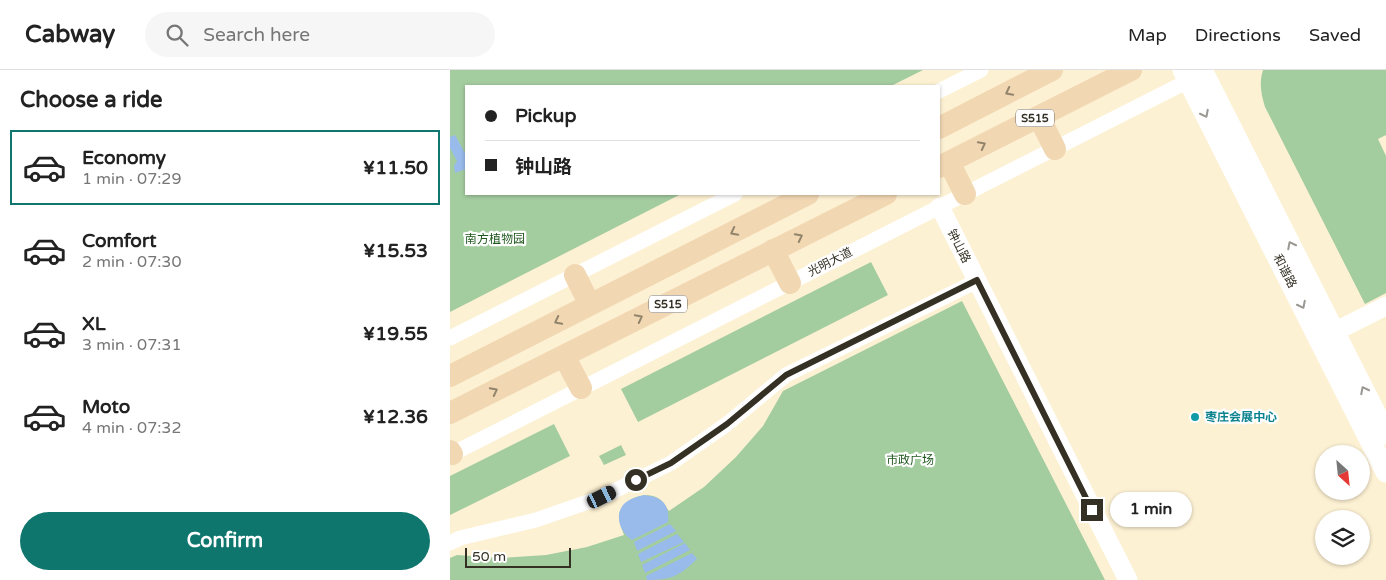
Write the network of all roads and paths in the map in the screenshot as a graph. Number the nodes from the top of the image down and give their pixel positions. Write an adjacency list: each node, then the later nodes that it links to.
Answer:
1 (981, 70): 5 (street)
2 (1052, 70): 7 (main road, one-way to 7)
3 (1131, 70): 6 (main road, S515)
4 (1198, 73): 8 (street, 光明大道); 21 (main road, 和谐路)
5 (940, 90)
6 (1039, 116): 8 (main road); 9 (main road, S515, one-way to 6)
7 (940, 127)
8 (1055, 148): 10 (street, 光明大道)
9 (944, 164): 10 (main road)
10 (966, 194): 14 (street, 光明大道)
11 (733, 195): 16 (street)
12 (806, 195): 19 (main road, S515, one-way to 19)
13 (884, 195): 15 (main road, S515, one-way to 13)
14 (940, 207): 17 (street, 钟山路); 18 (street, 光明大道)
15 (774, 250): 18 (main road); 23 (main road, S515, one-way to 15)
16 (574, 275): 19 (main road); 22 (street)
17 (977, 280): 30 (street); 31 (street, 钟山路)
18 (790, 283): 25 (street, 光明大道)
19 (590, 304): 24 (main road, S515, one-way to 24)
20 (1386, 306): 21 (street)
21 (1327, 336): 27 (main road, 和谐路, one-way to 21); 29 (main road, 和谐路)
22 (450, 338)
23 (564, 356): 25 (main road); 26 (main road, S515, one-way to 23)
24 (450, 376)
25 (581, 388): 28 (street, 光明大道)
26 (450, 413)
27 (1386, 434)
28 (450, 453)
29 (1386, 472)
30 (450, 543)
31 (1128, 580)

